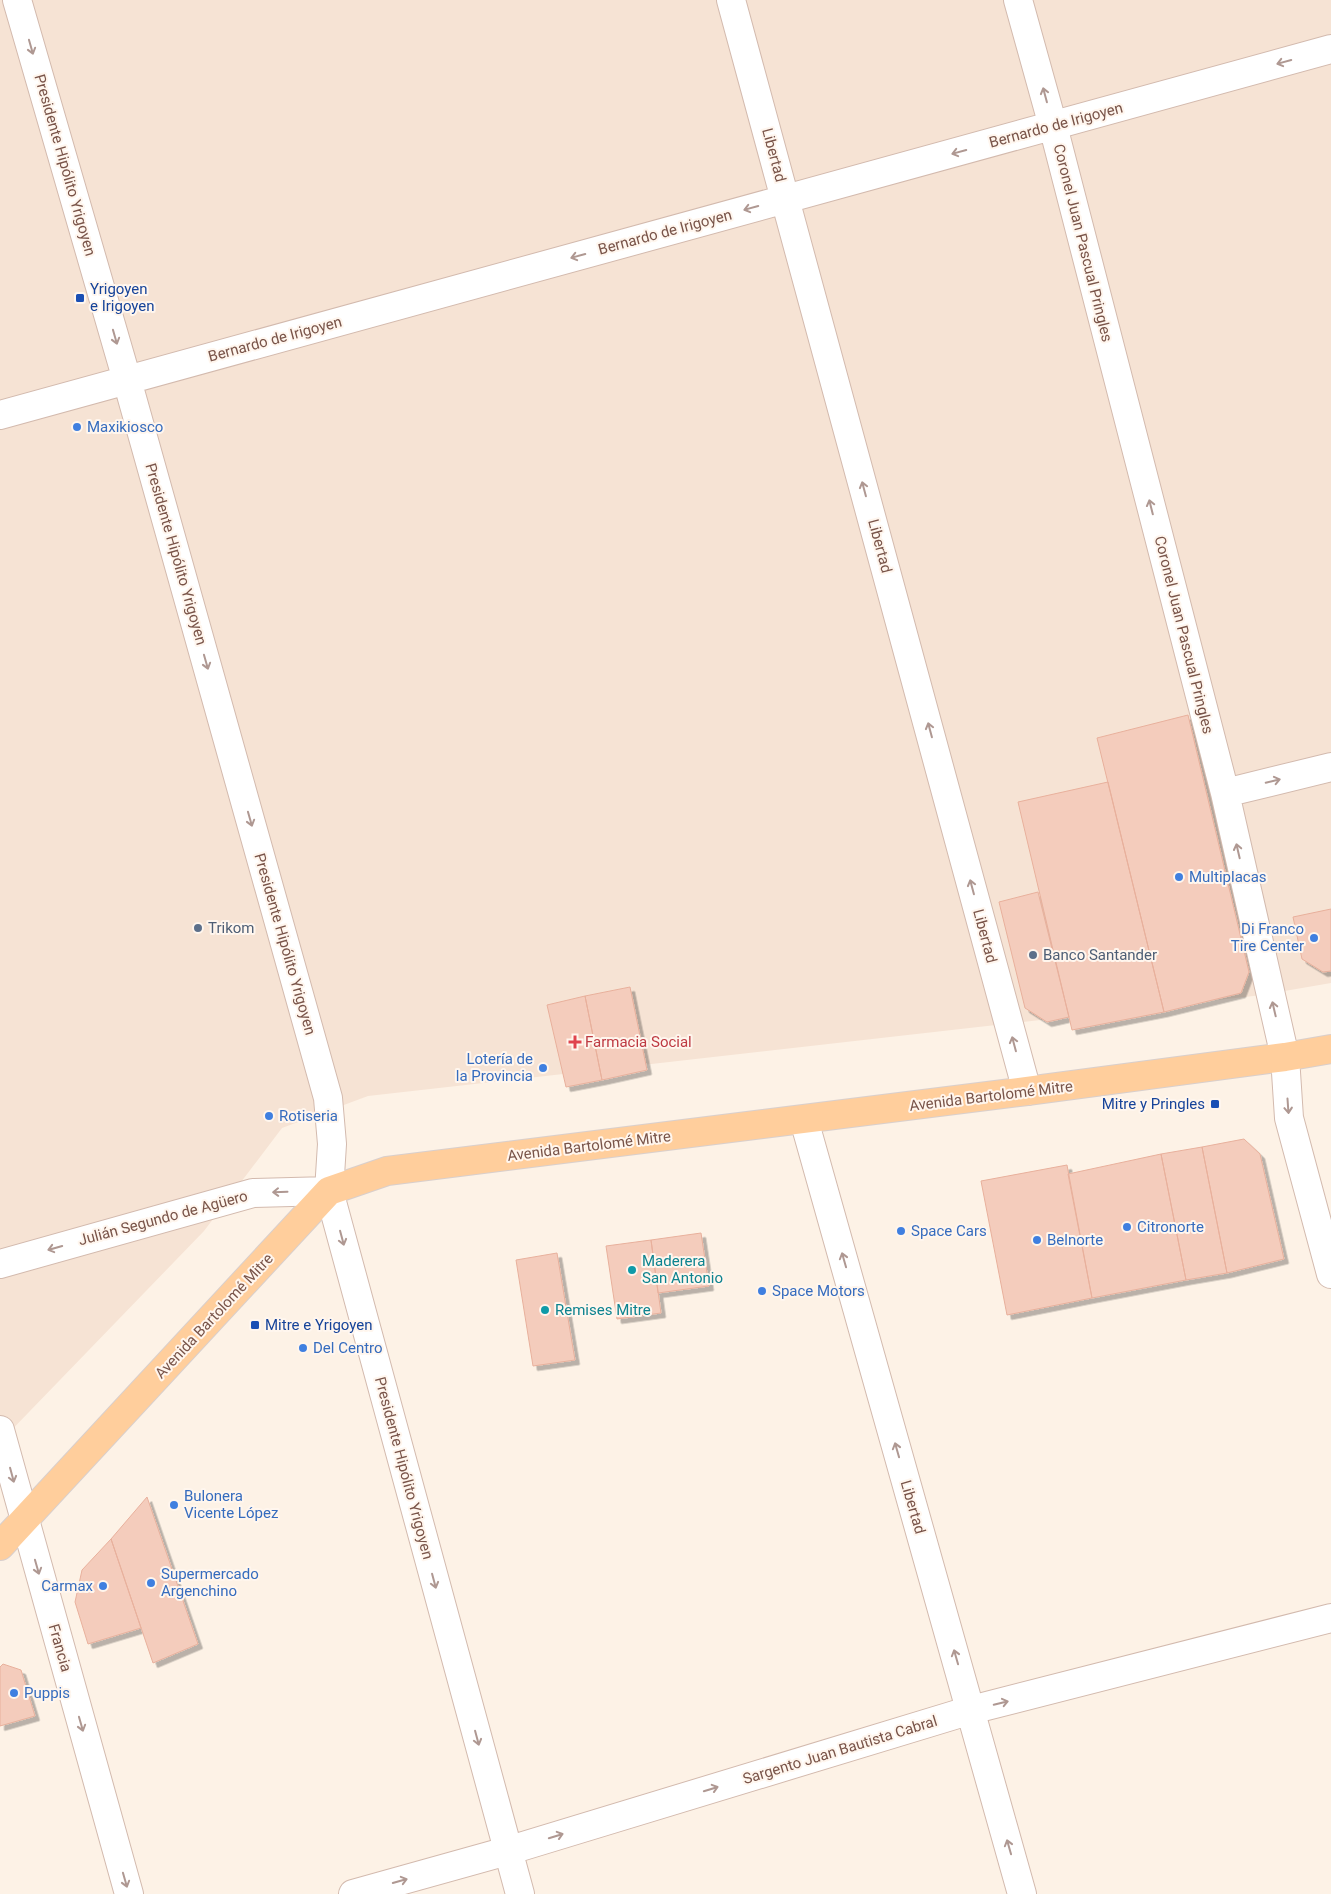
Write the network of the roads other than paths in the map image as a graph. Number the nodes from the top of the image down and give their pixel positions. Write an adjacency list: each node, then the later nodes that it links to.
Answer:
1 (17, 0): 7 (street, Presidente Hipólito Yrigoyen, one-way to 7)
2 (731, 0): 6 (street, Libertad)
3 (1018, 0): 5 (street, Coronel Juan Pascual Pringles, one-way to 3)
4 (1331, 50): 5 (street, Bernardo de Irigoyen, one-way to 5)
5 (1053, 126): 6 (street, Bernardo de Irigoyen, one-way to 6); 10 (street, Coronel Juan Pascual Pringles, one-way to 5)
6 (786, 199): 7 (street, Bernardo de Irigoyen, one-way to 7); 13 (street, Libertad, one-way to 6)
7 (127, 380): 8 (street, Bernardo de Irigoyen); 15 (street, Presidente Hipólito Yrigoyen, one-way to 15)
8 (0, 415)
9 (1331, 767): 10 (street, one-way to 9)
10 (1225, 793): 12 (street, Coronel Juan Pascual Pringles, one-way to 10)
11 (1331, 1049): 12 (main road, Avenida Bartolomé Mitre)
12 (1285, 1057): 13 (main road, Avenida Bartolomé Mitre); 17 (street, Coronel Juan Pascual Pringles, one-way to 17)
13 (1027, 1091): 14 (main road, Avenida Bartolomé Mitre)
14 (804, 1120): 15 (main road, Avenida Bartolomé Mitre); 22 (street, Libertad, one-way to 14)
15 (329, 1191): 16 (street, Julián Segundo de Agüero, one-way to 16); 19 (main road, Avenida Bartolomé Mitre); 23 (street, Presidente Hipólito Yrigoyen, one-way to 23)
16 (0, 1264)
17 (1331, 1274)
18 (0, 1430): 19 (street, Francia, one-way to 19)
19 (24, 1520): 20 (main road, Avenida Bartolomé Mitre); 24 (street, Francia, one-way to 24)
20 (0, 1546)
21 (1331, 1618): 22 (street, Sargento Juan Bautista Cabral, one-way to 21)
22 (971, 1710): 23 (street, Sargento Juan Bautista Cabral, one-way to 22); 27 (street, Libertad, one-way to 22)
23 (507, 1850): 25 (street, Sargento Juan Bautista Cabral, one-way to 23); 26 (street, Presidente Hipólito Yrigoyen)
24 (128, 1894)
25 (353, 1894)
26 (520, 1894)
27 (1022, 1894)

